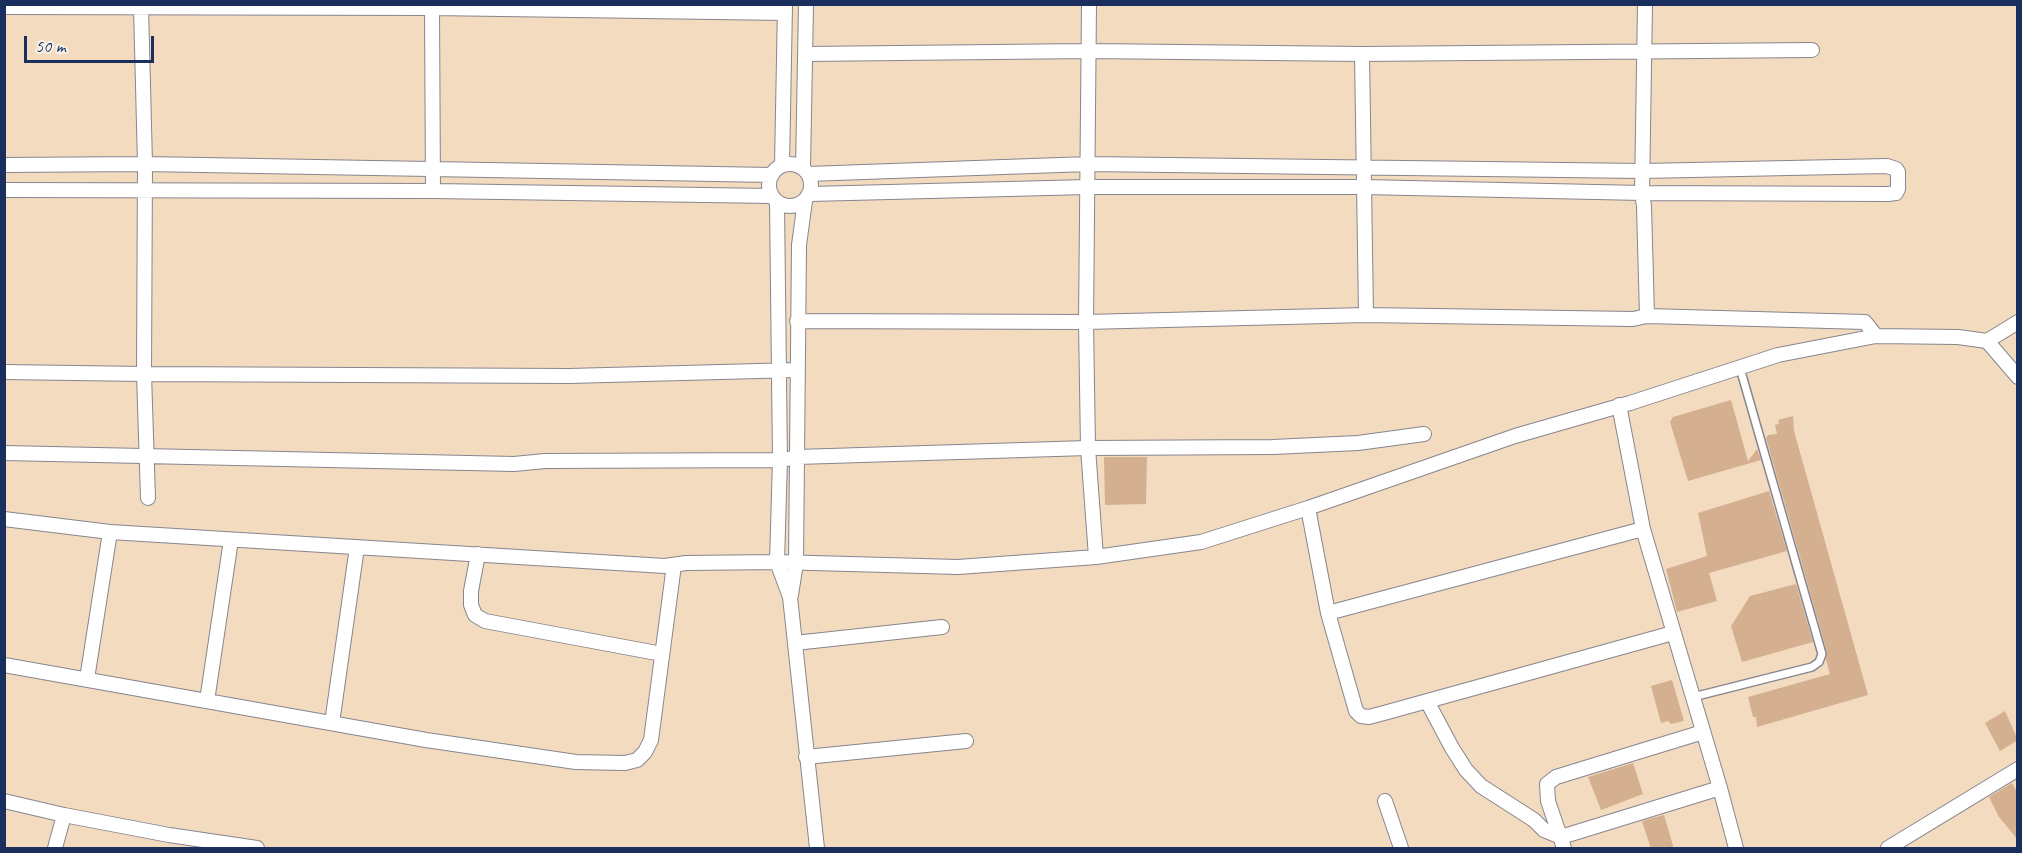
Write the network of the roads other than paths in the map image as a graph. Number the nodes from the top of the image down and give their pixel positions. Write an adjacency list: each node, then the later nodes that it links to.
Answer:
1 (807, 4): 11 (street)
2 (1089, 4): 10 (street)
3 (1645, 4): 8 (street)
4 (141, 6): 5 (street); 6 (street); 13 (street)
5 (4, 7)
6 (432, 8): 7 (street); 17 (street)
7 (785, 9): 16 (street)
8 (1645, 50): 9 (street); 12 (street); 20 (street)
9 (1812, 50)
10 (1089, 51): 11 (street); 12 (street); 14 (street)
11 (806, 54): 19 (street)
12 (1362, 54): 18 (street)
13 (145, 164): 15 (street); 17 (street); 24 (street)
14 (1088, 164): 18 (street); 19 (street); 22 (street)
15 (4, 165)
16 (782, 165): 19 (street); 21 (street)
17 (433, 168): 21 (street); 26 (street)
18 (1363, 168): 20 (street); 23 (street)
19 (806, 171): 28 (street)
20 (1642, 171): 27 (street); 27 (street)
21 (772, 175): 29 (street)
22 (1088, 187): 23 (street); 28 (street); 33 (street)
23 (1363, 187): 27 (street); 30 (street)
24 (144, 189): 25 (street); 26 (street); 41 (street)
25 (4, 190)
26 (433, 191): 29 (street)
27 (1642, 193): 31 (street)
28 (807, 198): 29 (street); 32 (street)
29 (774, 199): 39 (street)
30 (1366, 315): 31 (street); 33 (street)
31 (1647, 316): 35 (street)
32 (797, 321): 33 (street); 38 (street)
33 (1086, 322): 45 (street)
34 (2018, 322): 36 (street)
35 (1876, 336): 36 (street); 37 (street)
36 (1987, 341): 42 (street)
37 (1740, 368): 43 (street); 70 (lane)
38 (797, 370): 39 (street); 48 (street)
39 (779, 371): 41 (street); 49 (street)
40 (4, 372): 41 (street)
41 (144, 374): 47 (street)
42 (2018, 377)
43 (1619, 405): 51 (street); 53 (street)
44 (1424, 434): 45 (street)
45 (1088, 448): 48 (street); 58 (street)
46 (4, 453): 47 (street)
47 (146, 456): 49 (street); 50 (street)
48 (797, 457): 49 (street); 60 (street)
49 (780, 460): 59 (street)
50 (147, 498)
51 (1308, 508): 58 (street); 63 (street)
52 (4, 519): 54 (street)
53 (1643, 529): 63 (street); 65 (street)
54 (110, 532): 55 (street); 69 (street)
55 (231, 540): 56 (street); 71 (street)
56 (357, 547): 57 (street); 73 (street)
57 (478, 554): 61 (street); 67 (street)
58 (1096, 557): 60 (street)
59 (777, 562): 60 (street); 61 (street); 62 (street)
60 (796, 563): 62 (street)
61 (674, 565): 67 (street)
62 (790, 597): 66 (street)
63 (1328, 613): 72 (street)
64 (942, 627): 66 (street)
65 (1673, 633): 70 (street); 72 (street)
66 (795, 643): 76 (street)
67 (662, 654): 73 (street)
68 (4, 665): 69 (street)
69 (87, 679): 71 (street)
70 (1693, 697): 74 (street)
71 (207, 701): 73 (street)
72 (1427, 701): 83 (street)
73 (332, 723)
74 (1703, 732): 78 (street); 83 (street)
75 (966, 741): 76 (street)
76 (806, 756): 87 (street)
77 (2018, 770): 84 (street)
78 (1719, 788): 83 (street); 89 (street)
79 (4, 801): 81 (street)
80 (1385, 801): 88 (street)
81 (64, 815): 82 (street); 85 (street)
82 (187, 843): 86 (street)
83 (1562, 843)
84 (1896, 846)
85 (55, 849)
86 (257, 849)
87 (817, 849)
88 (1401, 849)
89 (1736, 849)

